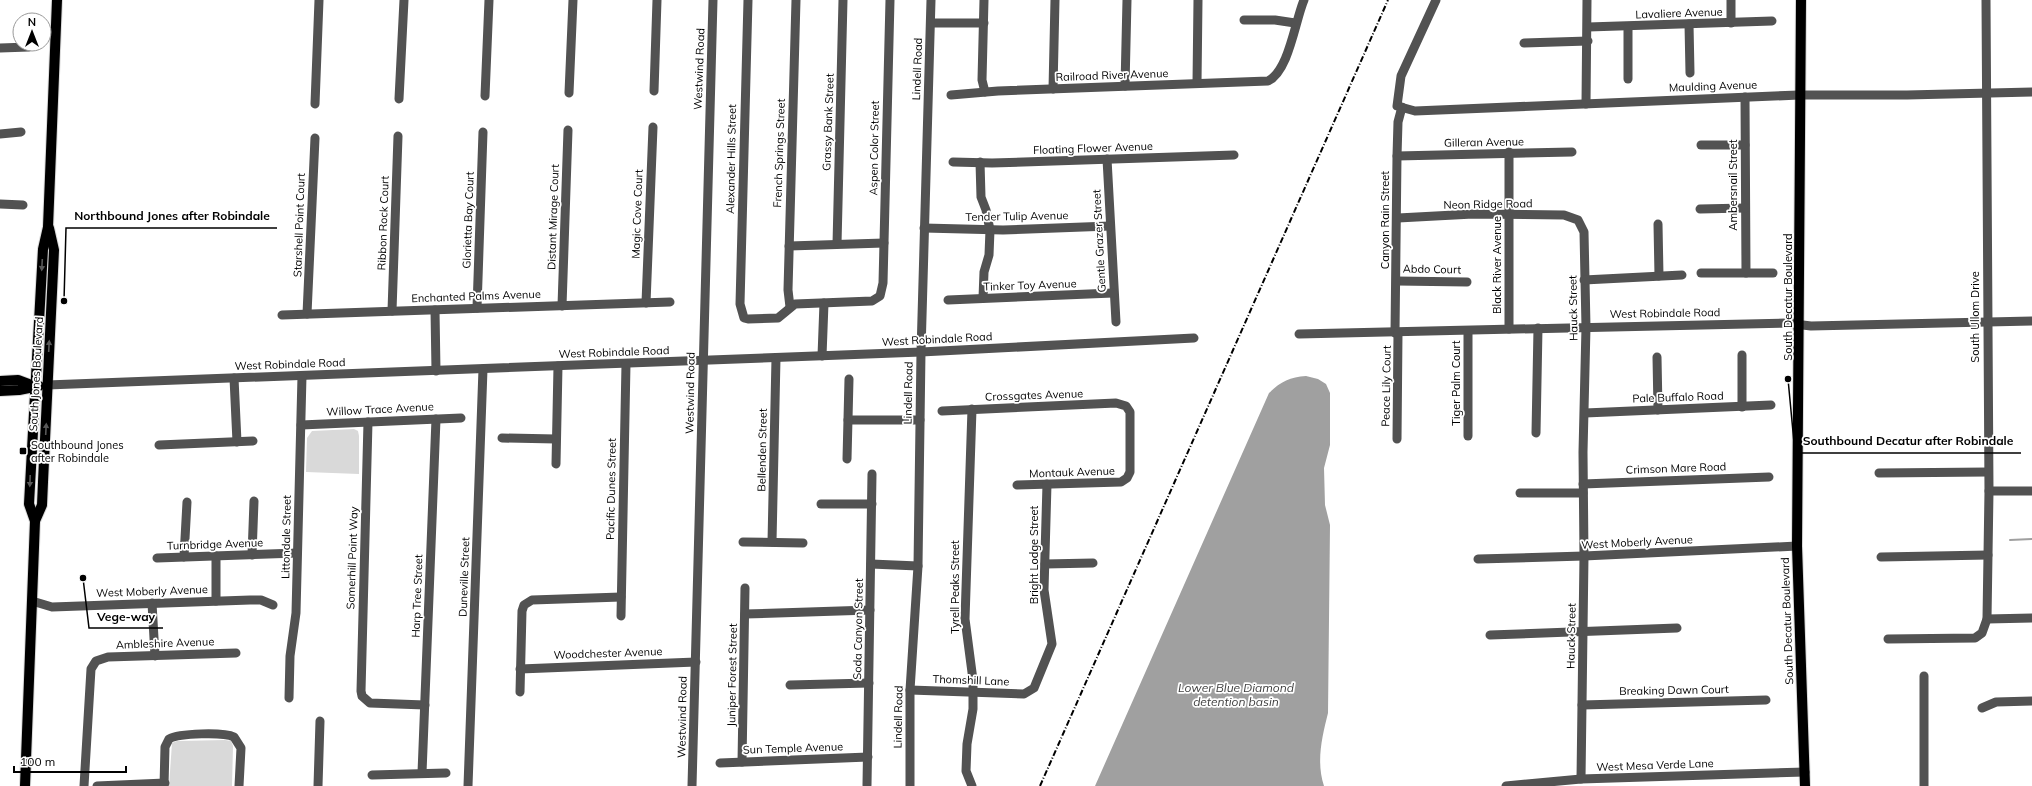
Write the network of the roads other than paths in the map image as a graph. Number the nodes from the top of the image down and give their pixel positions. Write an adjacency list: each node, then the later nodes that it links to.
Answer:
1 (57, 0): 79 (main road, South Jones Boulevard)
2 (319, 0): 51 (street)
3 (404, 0): 50 (street)
4 (488, 0): 48 (street)
5 (572, 0): 44 (street)
6 (657, 0): 41 (street)
7 (713, 0): 122 (street, Westwind Road)
8 (748, 0): 100 (street, Alexander Hills Street)
9 (796, 0): 84 (street, French Springs Street)
10 (843, 0): 83 (street, Grassy Bank Street)
11 (890, 0): 82 (street, Aspen Color Street)
12 (931, 0): 25 (street, Lindell Road)
13 (984, 0): 26 (street)
14 (1055, 0): 40 (street)
15 (1127, 0): 39 (street)
16 (1198, 0): 38 (street)
17 (1304, 0): 27 (street)
18 (1436, 0): 53 (street, Canyon Rain Street)
19 (1587, 0): 30 (street)
20 (1731, 0): 28 (street)
21 (1802, 0): 47 (main road, South Decatur Boulevard)
22 (1986, 0): 45 (street, South Ullom Drive)
23 (1244, 20): 27 (street)
24 (1772, 22): 28 (street, Lavaliere Avenue)
25 (931, 23): 26 (street); 80 (street, Lindell Road)
26 (984, 23): 42 (street)
27 (1295, 23): 38 (street, Railroad River Avenue)
28 (1731, 23): 29 (street, Lavaliere Avenue)
29 (1689, 24): 31 (street, Lavaliere Avenue); 36 (street)
30 (1588, 27): 31 (street, Lavaliere Avenue); 32 (street)
31 (1628, 27): 37 (street)
32 (1588, 41): 33 (street); 52 (street)
33 (1524, 43)
34 (0, 48): 35 (street)
35 (12, 48)
36 (1690, 73)
37 (1628, 79)
38 (1197, 83): 39 (street, Railroad River Avenue)
39 (1125, 86): 40 (street, Railroad River Avenue)
40 (1054, 89): 42 (street, Railroad River Avenue)
41 (654, 91)
42 (985, 92): 46 (street, Railroad River Avenue)
43 (2032, 92): 45 (street, Maulding Avenue)
44 (569, 94)
45 (1987, 94): 47 (street, Maulding Avenue); 108 (street, South Ullom Drive)
46 (951, 95)
47 (1799, 95): 49 (street, Maulding Avenue); 109 (main road, South Decatur Boulevard)
48 (485, 96)
49 (1745, 97): 52 (street, Maulding Avenue); 62 (street, Ambersnail Street)
50 (400, 99)
51 (315, 104)
52 (1586, 104): 53 (street, Maulding Avenue)
53 (1399, 107): 66 (street, Canyon Rain Street)
54 (653, 127): 97 (street, Magic Cove Court)
55 (568, 130): 99 (street, Distant Mirage Court)
56 (21, 132): 58 (street)
57 (483, 132): 101 (street, Glorietta Bay Court)
58 (0, 134)
59 (398, 136): 103 (street, Ribbon Rock Court)
60 (315, 138): 104 (street, Starshell Point Court)
61 (1701, 145): 62 (street)
62 (1745, 145): 72 (street, Ambersnail Street)
63 (1509, 152): 64 (street, Gilleran Avenue); 66 (street, Gilleran Avenue); 74 (street, Black River Avenue)
64 (1572, 152)
65 (1234, 155): 67 (street, Floating Flower Avenue)
66 (1397, 156): 75 (street, Canyon Rain Street)
67 (1107, 159): 69 (street, Floating Flower Avenue); 78 (street, Gentle Grazer Street)
68 (953, 162): 69 (street, Floating Flower Avenue)
69 (980, 162): 81 (street)
70 (0, 204): 71 (street)
71 (23, 205)
72 (1745, 208): 73 (street); 86 (street, Ambersnail Street)
73 (1700, 209)
74 (1509, 215): 75 (street, Neon Ridge Road); 76 (street, Neon Ridge Road); 112 (street, Black River Avenue)
75 (1398, 218): 91 (street, Canyon Rain Street)
76 (1578, 220): 90 (street, Hauck Street)
77 (1658, 224): 89 (street)
78 (1110, 226): 81 (street, Tender Tulip Avenue); 93 (street, Gentle Grazer Street)
79 (48, 227): 131 (main road, South Jones Boulevard, one-way to 79); 132 (main road, South Jones Boulevard, one-way to 132)
80 (924, 228): 81 (street, Tender Tulip Avenue); 117 (street, Lindell Road)
81 (990, 230): 94 (street)
82 (884, 243): 83 (street); 98 (street, Aspen Color Street)
83 (837, 244): 84 (street)
84 (789, 246): 100 (street, French Springs Street)
85 (1701, 273): 86 (street)
86 (1746, 273): 87 (street)
87 (1773, 273)
88 (1682, 275): 89 (street)
89 (1659, 276): 90 (street)
90 (1584, 280): 110 (street, Hauck Street)
91 (1397, 281): 92 (street, Abdo Court); 114 (street, Canyon Rain Street)
92 (1467, 282)
93 (1113, 293): 94 (street, Tinker Toy Avenue); 106 (street, Gentle Grazer Street)
94 (983, 298): 95 (street, Tinker Toy Avenue)
95 (948, 300)
96 (670, 302): 97 (street, Enchanted Palms Avenue)
97 (646, 303): 99 (street, Enchanted Palms Avenue)
98 (824, 303): 100 (street); 119 (street)
99 (562, 306): 101 (street, Enchanted Palms Avenue)
100 (790, 307)
101 (477, 308): 102 (street, Enchanted Palms Avenue)
102 (435, 310): 103 (street, Enchanted Palms Avenue); 126 (street)
103 (392, 311): 104 (street, Enchanted Palms Avenue)
104 (307, 314): 105 (street, Enchanted Palms Avenue)
105 (282, 315)
106 (1116, 322)
107 (2032, 322): 108 (street, West Robindale Road)
108 (1986, 323): 109 (street, West Robindale Road); 156 (street, South Ullom Drive)
109 (1799, 325): 110 (street, West Robindale Road); 175 (main road, South Decatur Boulevard)
110 (1586, 327): 111 (street, West Robindale Road); 139 (street, Hauck Street)
111 (1538, 328): 112 (street, West Robindale Road); 146 (street)
112 (1509, 329): 113 (street, West Robindale Road)
113 (1468, 331): 114 (street, West Robindale Road); 147 (street, Tiger Palm Court)
114 (1397, 333): 115 (street, West Robindale Road); 150 (street, Peace Lily Court)
115 (1299, 334)
116 (1194, 338): 117 (street, West Robindale Road)
117 (921, 352): 119 (street, West Robindale Road); 143 (street, Lindell Road)
118 (1742, 355): 135 (street)
119 (822, 356): 121 (street, West Robindale Road)
120 (1657, 357): 137 (street)
121 (776, 358): 122 (street, West Robindale Road); 173 (street, Bellenden Street)
122 (703, 361): 123 (street, West Robindale Road); 206 (street, Westwind Road)
123 (626, 364): 124 (street, West Robindale Road); 190 (street, Pacific Dunes Street)
124 (558, 366): 125 (street, West Robindale Road); 149 (street)
125 (483, 369): 126 (street, West Robindale Road); 238 (street, Duneville Street)
126 (436, 371): 127 (street, West Robindale Road)
127 (302, 376): 128 (street, West Robindale Road); 145 (street, Littondale Street)
128 (234, 378): 131 (street, West Robindale Road); 152 (street)
129 (849, 379): 142 (street)
130 (0, 381): 132 (main road, West Robindale Road)
131 (48, 385): 132 (main road, West Robindale Road); 171 (main road, South Jones Boulevard, one-way to 131)
132 (34, 386): 133 (main road, West Robindale Road); 171 (main road, South Jones Boulevard, one-way to 171)
133 (0, 391)
134 (1771, 405): 135 (street, Pale Buffalo Road)
135 (1742, 407): 137 (street, Pale Buffalo Road)
136 (972, 410): 138 (street, Crossgates Avenue); 160 (street, Crossgates Avenue); 213 (street, Tyrell Peaks Street)
137 (1658, 410): 139 (street, Pale Buffalo Road)
138 (942, 411)
139 (1585, 413): 163 (street, Hauck Street)
140 (461, 418): 141 (street, Willow Trace Avenue)
141 (436, 419): 144 (street, Willow Trace Avenue); 219 (street, Harp Tree Street)
142 (848, 420): 143 (street); 154 (street)
143 (920, 420): 188 (street, Lindell Road)
144 (368, 422): 145 (street, Willow Trace Avenue); 219 (street, Somerhill Point Way)
145 (301, 425): 176 (street, Littondale Street)
146 (1536, 433)
147 (1468, 436)
148 (502, 438): 149 (street)
149 (556, 439): 155 (street)
150 (1397, 439)
151 (253, 441): 152 (street)
152 (237, 442): 153 (street)
153 (159, 445)
154 (847, 459)
155 (556, 464)
156 (1988, 472): 157 (street); 164 (street, South Ullom Drive)
157 (1879, 473)
158 (872, 474): 170 (street, Soda Canyon Street)
159 (1769, 477): 163 (street, Crimson Mare Road)
160 (1127, 478): 161 (street, Montauk Avenue)
161 (1047, 484): 162 (street, Montauk Avenue); 187 (street, Bright Lodge Street)
162 (1017, 485)
163 (1583, 489): 166 (street); 180 (street, Hauck Street)
164 (1988, 491): 165 (street); 178 (street, South Ullom Drive)
165 (2032, 491)
166 (1520, 493)
167 (254, 501): 177 (street)
168 (187, 502): 181 (street)
169 (821, 504): 170 (street)
170 (872, 504): 186 (street, Soda Canyon Street)
171 (35, 522): 192 (main road, South Jones Boulevard)
172 (743, 542): 173 (street)
173 (772, 542): 174 (street)
174 (803, 543)
175 (1797, 546): 180 (street, West Moberly Avenue); 225 (main road, South Decatur Boulevard)
176 (297, 553): 177 (street, Turnbridge Avenue); 215 (street, Littondale Street)
177 (252, 554): 179 (street, Turnbridge Avenue)
178 (1988, 555): 182 (street); 199 (street, South Ullom Drive)
179 (216, 556): 181 (street, Turnbridge Avenue); 191 (street)
180 (1584, 556): 184 (street, West Moberly Avenue); 201 (street, Hauck Street)
181 (184, 557): 183 (street, Turnbridge Avenue)
182 (1881, 557)
183 (157, 558)
184 (1478, 559)
185 (1093, 563): 187 (street)
186 (871, 564): 188 (street); 195 (street, Soda Canyon Street)
187 (1045, 564): 214 (street, Bright Lodge Street)
188 (918, 566): 211 (street, Lindell Road)
189 (745, 588): 196 (street, Juniper Forest Street)
190 (621, 597): 197 (street, Pacific Dunes Street); 207 (street)
191 (216, 601): 193 (street, West Moberly Avenue); 194 (street, West Moberly Avenue)
192 (32, 602): 193 (street, West Moberly Avenue); 233 (main road, South Jones Boulevard)
193 (152, 603): 205 (street)
194 (273, 605)
195 (870, 610): 196 (street); 209 (street, Soda Canyon Street)
196 (745, 614): 223 (street, Juniper Forest Street)
197 (620, 616)
198 (2032, 618): 199 (street)
199 (1987, 619): 203 (street, South Ullom Drive)
200 (1677, 628): 201 (street)
201 (1583, 631): 202 (street); 218 (street, Hauck Street)
202 (1490, 635)
203 (1888, 639)
204 (236, 653): 205 (street, Ambleshire Avenue)
205 (155, 656): 234 (street, Ambleshire Avenue)
206 (696, 662): 207 (street, Woodchester Avenue); 239 (street, Westwind Road)
207 (520, 669): 212 (street)
208 (1924, 676): 244 (street)
209 (869, 683): 210 (street); 222 (street, Soda Canyon Street)
210 (790, 685)
211 (910, 690): 213 (street, Thomshill Lane); 240 (street, Lindell Road)
212 (520, 692)
213 (973, 692): 214 (street, Thomshill Lane); 241 (street, Tyrell Peaks Street)
214 (1030, 692)
215 (290, 698)
216 (1766, 700): 218 (street, Breaking Dawn Court)
217 (2032, 701): 220 (street)
218 (1582, 704): 229 (street, Hauck Street)
219 (425, 705): 226 (street, Harp Tree Street)
220 (1982, 708)
221 (320, 721): 237 (street)
222 (868, 757): 223 (street, Sun Temple Avenue); 232 (street, Soda Canyon Street)
223 (742, 762): 224 (street, Sun Temple Avenue)
224 (720, 763)
225 (1805, 772): 230 (street, West Mesa Verde Lane); 243 (main road, South Decatur Boulevard)
226 (422, 773): 227 (street); 228 (street)
227 (446, 773)
228 (372, 775)
229 (1581, 779): 230 (street, West Mesa Verde Lane); 242 (street, West Mesa Verde Lane)
230 (1664, 781)
231 (164, 785): 235 (street); 236 (street)
232 (867, 785)
233 (25, 786)
234 (84, 786)
235 (97, 786)
236 (239, 786)
237 (318, 786)
238 (468, 786)
239 (692, 786)
240 (910, 786)
241 (972, 786)
242 (1506, 786)
243 (1805, 786)
244 (1924, 786)

